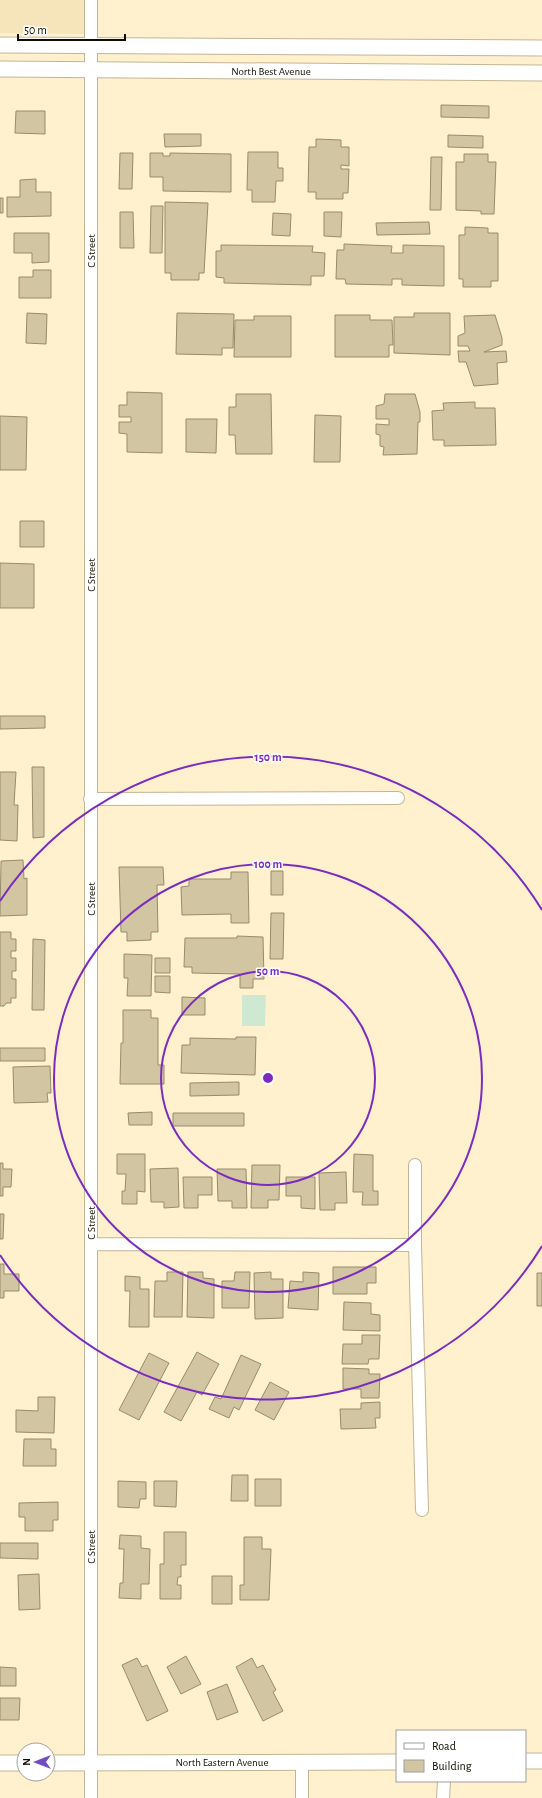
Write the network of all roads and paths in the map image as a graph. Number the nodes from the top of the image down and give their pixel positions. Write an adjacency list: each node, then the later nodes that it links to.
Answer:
1 (91, 0): 3 (street, C Street)
2 (0, 45): 3 (street)
3 (91, 45): 4 (street); 6 (street, C Street)
4 (542, 48)
5 (0, 69): 6 (street, North Best Avenue)
6 (91, 70): 7 (street, North Best Avenue); 9 (street, C Street)
7 (542, 73)
8 (398, 798): 9 (street)
9 (90, 799): 11 (street, C Street)
10 (415, 1165): 12 (street)
11 (91, 1244): 12 (street); 17 (street, C Street)
12 (415, 1245): 13 (street)
13 (422, 1510)
14 (526, 1761): 15 (street)
15 (542, 1761)
16 (56, 1762): 17 (street, North Eastern Avenue)
17 (92, 1762): 18 (street, North Eastern Avenue); 23 (street, C Street)
18 (302, 1762): 19 (street, North Eastern Avenue); 24 (street)
19 (396, 1762)
20 (0, 1763): 21 (street)
21 (16, 1763)
22 (444, 1782): 25 (street)
23 (90, 1798)
24 (302, 1798)
25 (443, 1798)

